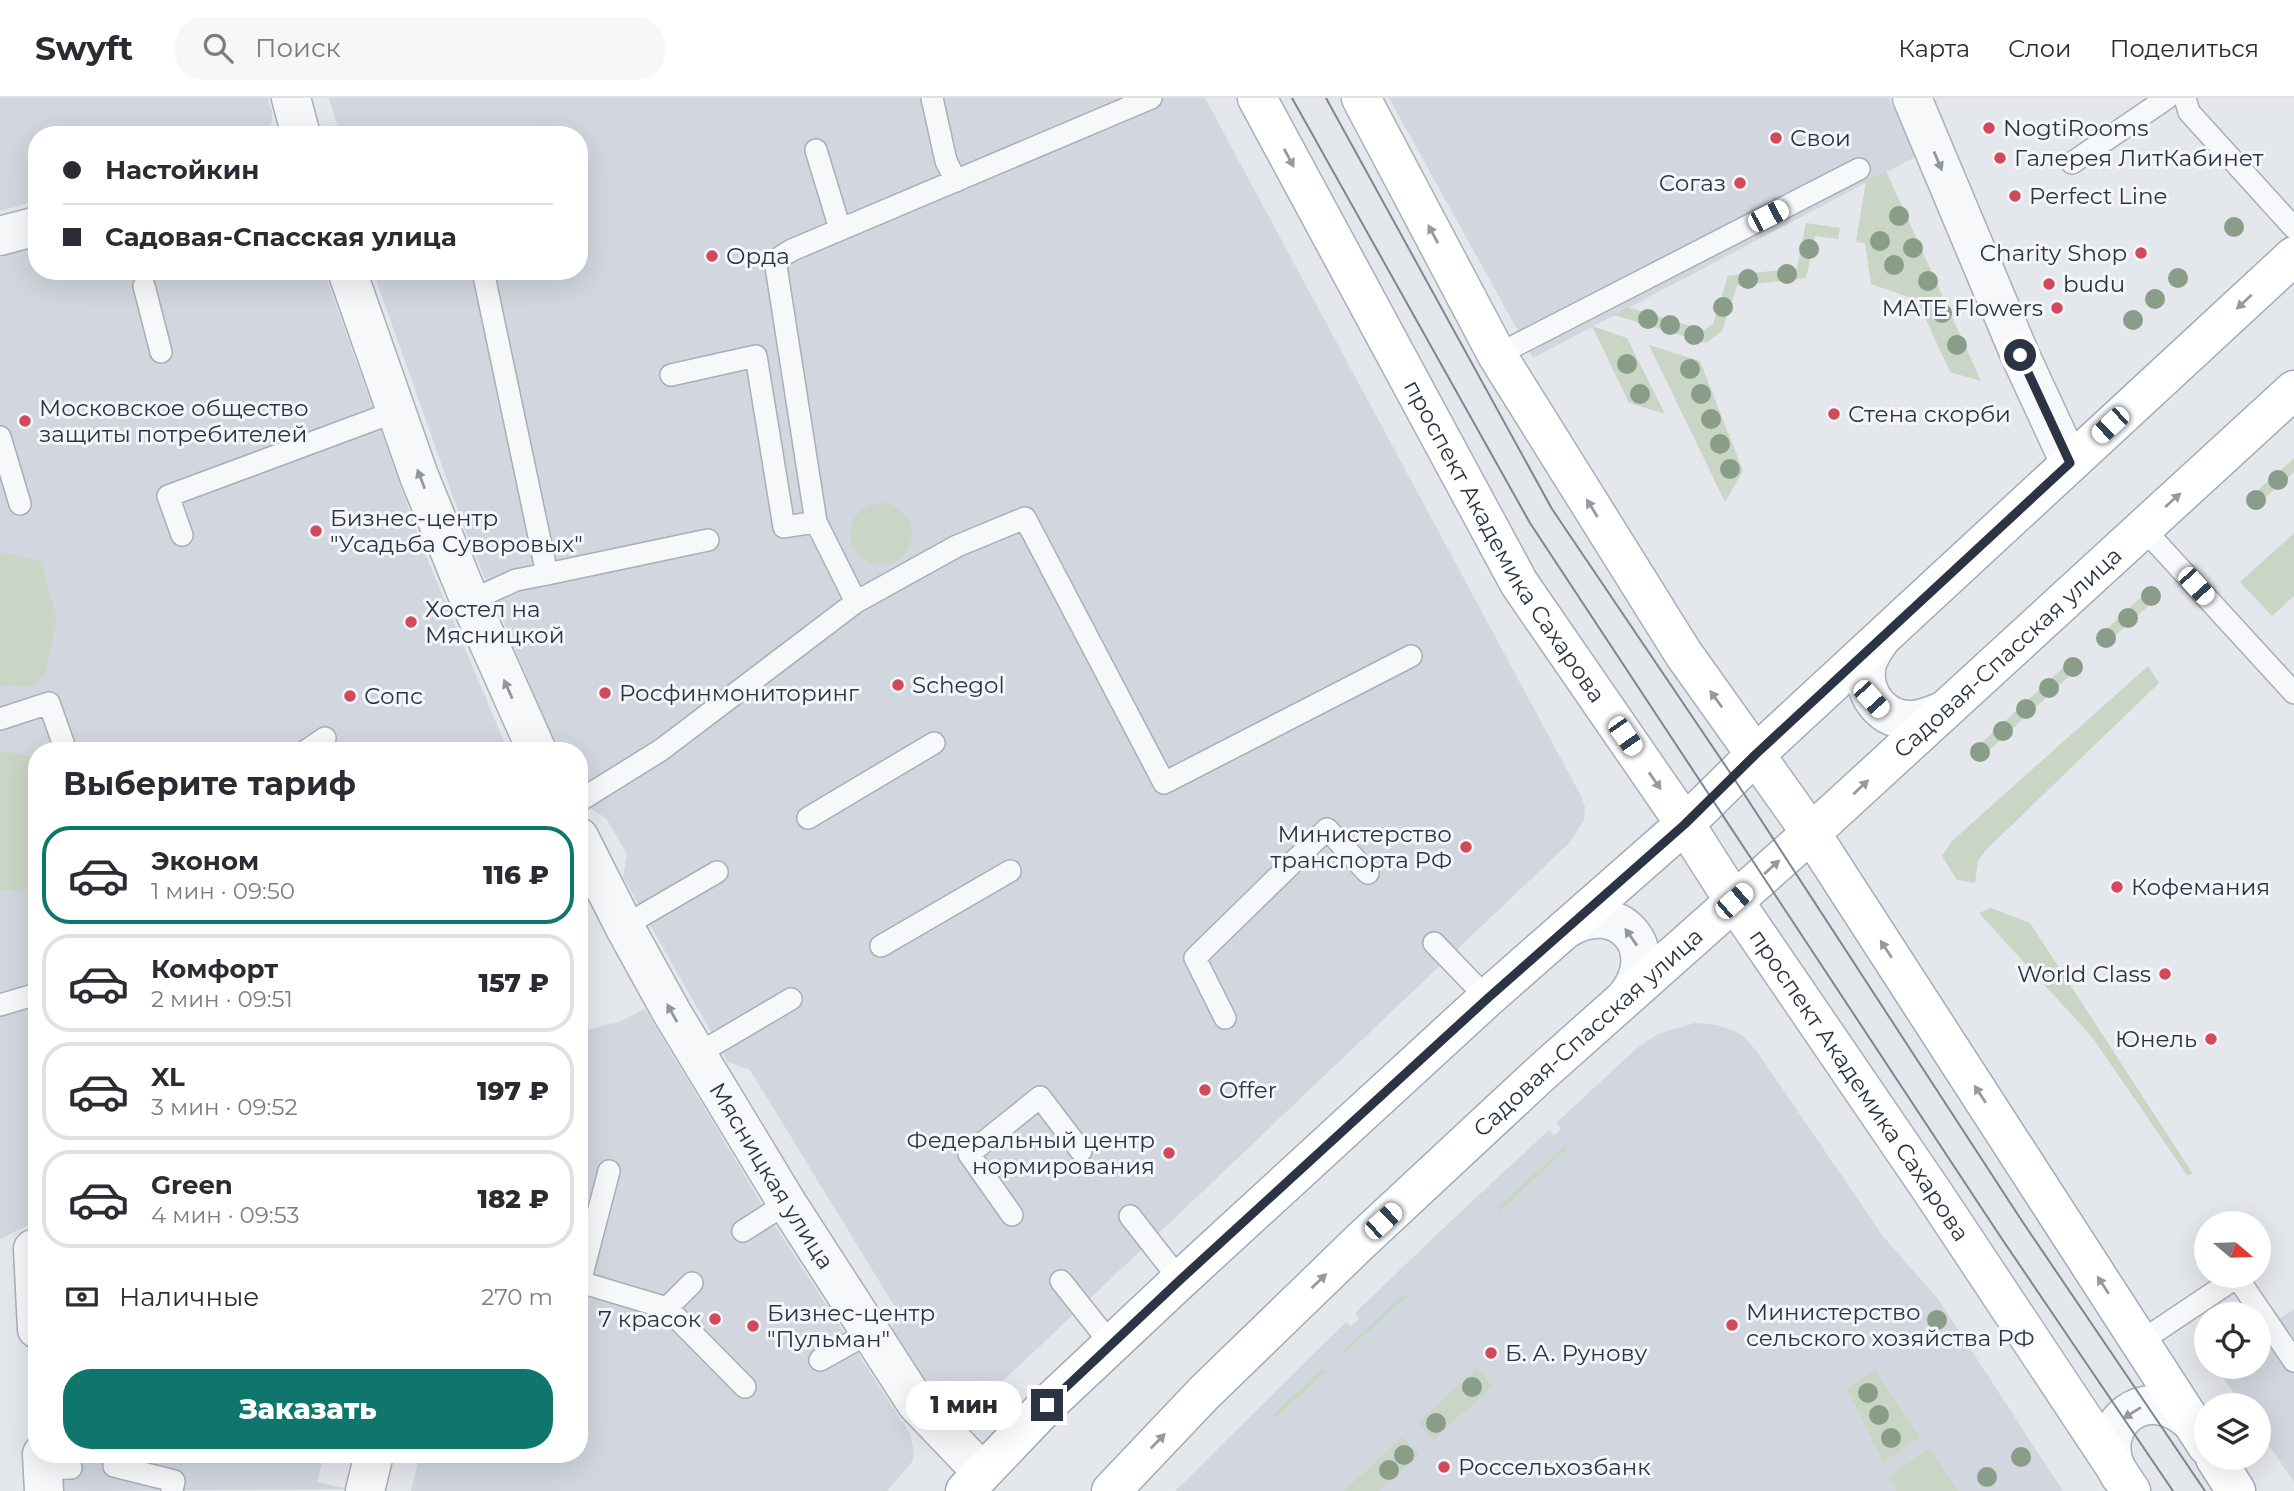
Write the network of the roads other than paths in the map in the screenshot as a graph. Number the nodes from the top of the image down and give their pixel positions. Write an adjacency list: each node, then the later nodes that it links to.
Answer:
1 (290, 98): 9 (street)
2 (932, 98): 13 (lane)
3 (1151, 98): 13 (lane)
4 (1257, 98): 50 (main road, проспект Академика Сахарова, one-way to 50)
5 (1360, 98): 23 (main road, one-way to 5)
6 (1912, 98): 28 (street, one-way to 28)
7 (2167, 98): 11 (lane)
8 (2185, 98): 15 (lane)
9 (298, 126)
10 (816, 150): 16 (lane)
11 (2072, 163)
12 (1859, 169): 23 (lane)
13 (956, 181): 16 (lane)
14 (28, 228): 17 (street)
15 (2294, 228)
16 (840, 229): 30 (lane)
17 (0, 236)
18 (2294, 256): 28 (main road, one-way to 28)
19 (350, 280): 26 (street)
20 (485, 280): 34 (lane)
21 (144, 286): 22 (lane)
22 (161, 352)
23 (1497, 355): 47 (main road, one-way to 23)
24 (671, 374): 30 (lane)
25 (2294, 390): 31 (main road, Садовая-Спасская улица, one-way to 25)
26 (397, 411): 32 (lane); 35 (street, one-way to 26)
27 (0, 437): 29 (lane)
28 (2070, 463): 37 (main road)
29 (20, 504)
30 (816, 522): 36 (lane)
31 (2143, 528): 39 (lane); 40 (main road, Садовая-Спасская улица)
32 (183, 535)
33 (708, 540): 34 (lane)
34 (547, 574): 35 (lane)
35 (470, 601): 45 (street, one-way to 35)
36 (856, 602): 38 (lane); 48 (lane)
37 (1880, 640): 40 (street); 47 (main road)
38 (1411, 656)
39 (2294, 693)
40 (1943, 711): 51 (main road, Садовая-Спасская улица, one-way to 40)
41 (0, 719): 43 (lane)
42 (325, 738): 44 (lane)
43 (63, 742)
44 (319, 742)
45 (533, 742)
46 (934, 744): 49 (lane)
47 (1756, 754): 50 (main road); 51 (main road)
48 (588, 795)
49 (808, 818)
50 (1685, 824): 56 (main road, проспект Академика Сахарова); 58 (main road)
51 (1811, 833): 56 (main road, Садовая-Спасская улица, one-way to 51); 83 (main road, one-way to 51)
52 (588, 854): 57 (street, Мясницкая улица)
53 (1010, 871): 60 (lane)
54 (717, 872): 57 (lane)
55 (1368, 873): 66 (lane)
56 (1734, 901): 62 (main road, Садовая-Спасская улица); 93 (main road, проспект Академика Сахарова)
57 (624, 926): 67 (street, Мясницкая улица, one-way to 57)
58 (1566, 929): 62 (street, one-way to 58); 63 (main road)
59 (1434, 943): 63 (lane)
60 (881, 946)
61 (28, 997): 65 (lane)
62 (1626, 997): 97 (main road, Садовая-Спасская улица, one-way to 62)
63 (1488, 998): 77 (main road)
64 (791, 999): 67 (lane)
65 (0, 1005)
66 (1225, 1018)
67 (696, 1055): 70 (street, Мясницкая улица)
68 (1081, 1151): 71 (lane)
69 (609, 1171): 75 (lane)
70 (787, 1203): 73 (lane); 82 (street, Мясницкая улица)
71 (1012, 1215)
72 (1130, 1216): 77 (lane)
73 (743, 1231)
74 (23, 1248): 76 (street)
75 (588, 1251)
76 (28, 1277)
77 (1180, 1280): 84 (main road)
78 (1061, 1281): 84 (lane)
79 (692, 1283): 81 (lane)
80 (588, 1284): 81 (lane)
81 (667, 1308): 87 (lane)
82 (870, 1332): 85 (lane); 94 (street, Мясницкая улица)
83 (2140, 1342): 86 (lane); 88 (main road)
84 (1111, 1344): 94 (main road)
85 (820, 1360)
86 (2294, 1361)
87 (745, 1387)
88 (2194, 1426)
89 (2194, 1429): 93 (street, one-way to 93)
90 (372, 1463): 96 (street)
91 (114, 1466): 95 (lane)
92 (2222, 1470): 98 (main road)
93 (2125, 1483)
94 (983, 1485)
95 (172, 1491)
96 (365, 1491)
97 (1111, 1491)
98 (2236, 1491)

